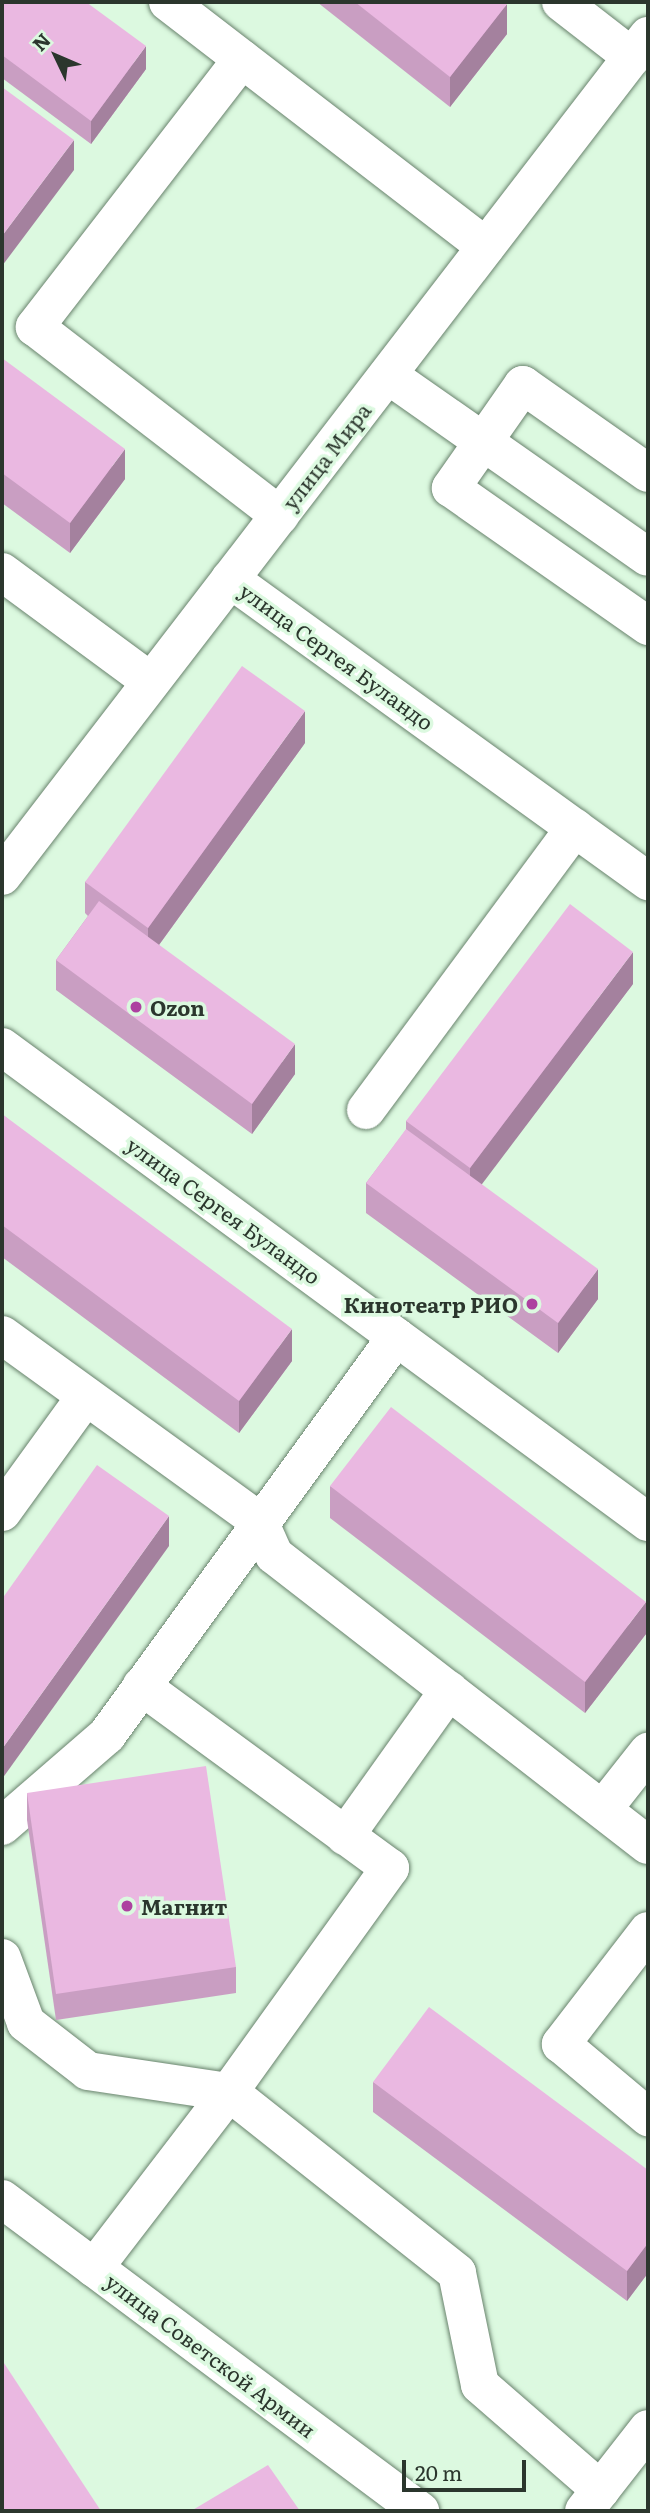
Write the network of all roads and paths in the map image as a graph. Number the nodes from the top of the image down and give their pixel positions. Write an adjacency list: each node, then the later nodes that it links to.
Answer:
1 (168, 2): 4 (street)
2 (561, 2): 3 (street)
3 (640, 46): 5 (street, улица Мира)
4 (242, 59): 5 (street); 9 (street)
5 (486, 247): 6 (street, улица Мира)
6 (388, 375): 7 (street); 9 (street, улица Мира)
7 (483, 441): 8 (street); 10 (street); 13 (street)
8 (648, 473)
9 (280, 516): 12 (street, улица Мира)
10 (648, 557)
11 (2, 572): 14 (street)
12 (230, 579): 14 (street, улица Мира); 15 (street, улица Сергея Буландо)
13 (648, 626)
14 (150, 682): 16 (street, улица Мира)
15 (575, 828): 17 (street, улица Сергея Буландо); 19 (street)
16 (2, 876)
17 (648, 881)
18 (2, 1047): 21 (street, улица Сергея Буландо)
19 (366, 1110)
20 (2, 1335): 22 (street)
21 (396, 1336): 24 (street); 25 (street, улица Сергея Буландо)
22 (86, 1396): 23 (street); 24 (street)
23 (2, 1512)
24 (259, 1521): 26 (street); 27 (street)
25 (648, 1522)
26 (141, 1686): 30 (street); 31 (street)
27 (449, 1690): 29 (street); 31 (street)
28 (648, 1752): 29 (street)
29 (603, 1809): 32 (street)
30 (2, 1826)
31 (345, 1836): 35 (street)
32 (648, 1845)
33 (648, 1931): 36 (street)
34 (2, 1958): 35 (street)
35 (229, 2092): 38 (street); 40 (street)
36 (648, 2117)
37 (2, 2199): 38 (street, улица Советской Армии)
38 (94, 2268): 41 (street, улица Советской Армии)
39 (648, 2429): 40 (street)
40 (593, 2500)
41 (419, 2511)

